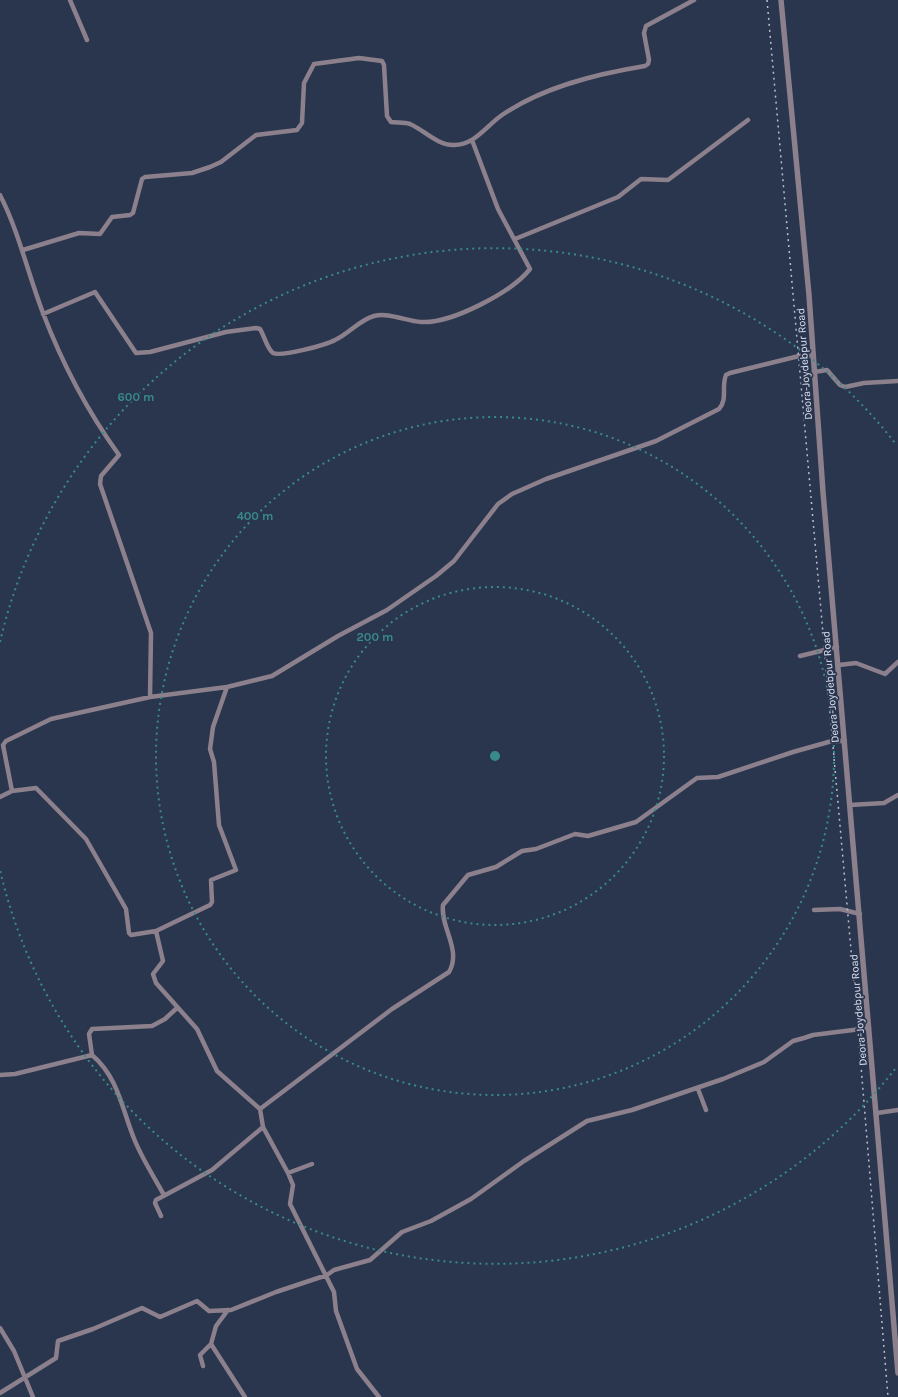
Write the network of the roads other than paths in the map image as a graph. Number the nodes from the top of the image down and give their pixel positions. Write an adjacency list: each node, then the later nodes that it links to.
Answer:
1 (70, 0): 4 (street)
2 (694, 0): 6 (street)
3 (781, 0): 11 (street, Deora-Joydebpur Road)
4 (87, 40)
5 (748, 120): 8 (street)
6 (472, 140): 8 (street); 9 (street)
7 (0, 195): 9 (street)
8 (515, 238): 10 (street)
9 (23, 250): 10 (street)
10 (44, 314): 19 (street)
11 (813, 356): 12 (street, Deora-Joydebpur Road); 18 (street)
12 (814, 372): 13 (street); 14 (street, Deora-Joydebpur Road)
13 (898, 381)
14 (837, 647): 15 (street); 17 (street, Deora-Joydebpur Road)
15 (800, 656)
16 (898, 662): 17 (street)
17 (839, 665): 20 (street, Deora-Joydebpur Road)
18 (227, 687): 19 (street); 27 (street)
19 (150, 697): 21 (street)
20 (845, 741): 24 (street, Deora-Joydebpur Road); 33 (street)
21 (12, 791): 23 (street); 27 (street)
22 (898, 794): 24 (street)
23 (0, 797)
24 (850, 805): 26 (street, Deora-Joydebpur Road)
25 (814, 910): 26 (street)
26 (860, 914): 29 (street, Deora-Joydebpur Road)
27 (156, 930): 28 (street)
28 (177, 1008): 30 (street); 33 (street)
29 (869, 1028): 32 (street); 36 (street, Deora-Joydebpur Road)
30 (92, 1055): 31 (street); 40 (street)
31 (0, 1075)
32 (698, 1089): 34 (street); 42 (street)
33 (260, 1109): 37 (street)
34 (706, 1110)
35 (898, 1110): 36 (street)
36 (877, 1113): 46 (street, Deora-Joydebpur Road)
37 (263, 1127): 39 (street); 40 (street)
38 (312, 1164): 39 (street)
39 (288, 1173): 42 (street)
40 (164, 1195): 41 (street)
41 (161, 1216)
42 (327, 1275): 43 (street); 53 (street)
43 (228, 1310): 45 (street); 49 (street)
44 (0, 1328): 49 (street)
45 (212, 1344): 47 (street); 52 (street)
46 (897, 1358): 48 (street, Deora-Joydebpur Road)
47 (203, 1366)
48 (898, 1373)
49 (26, 1377): 50 (street); 51 (street)
50 (0, 1393)
51 (33, 1397)
52 (245, 1397)
53 (379, 1397)

